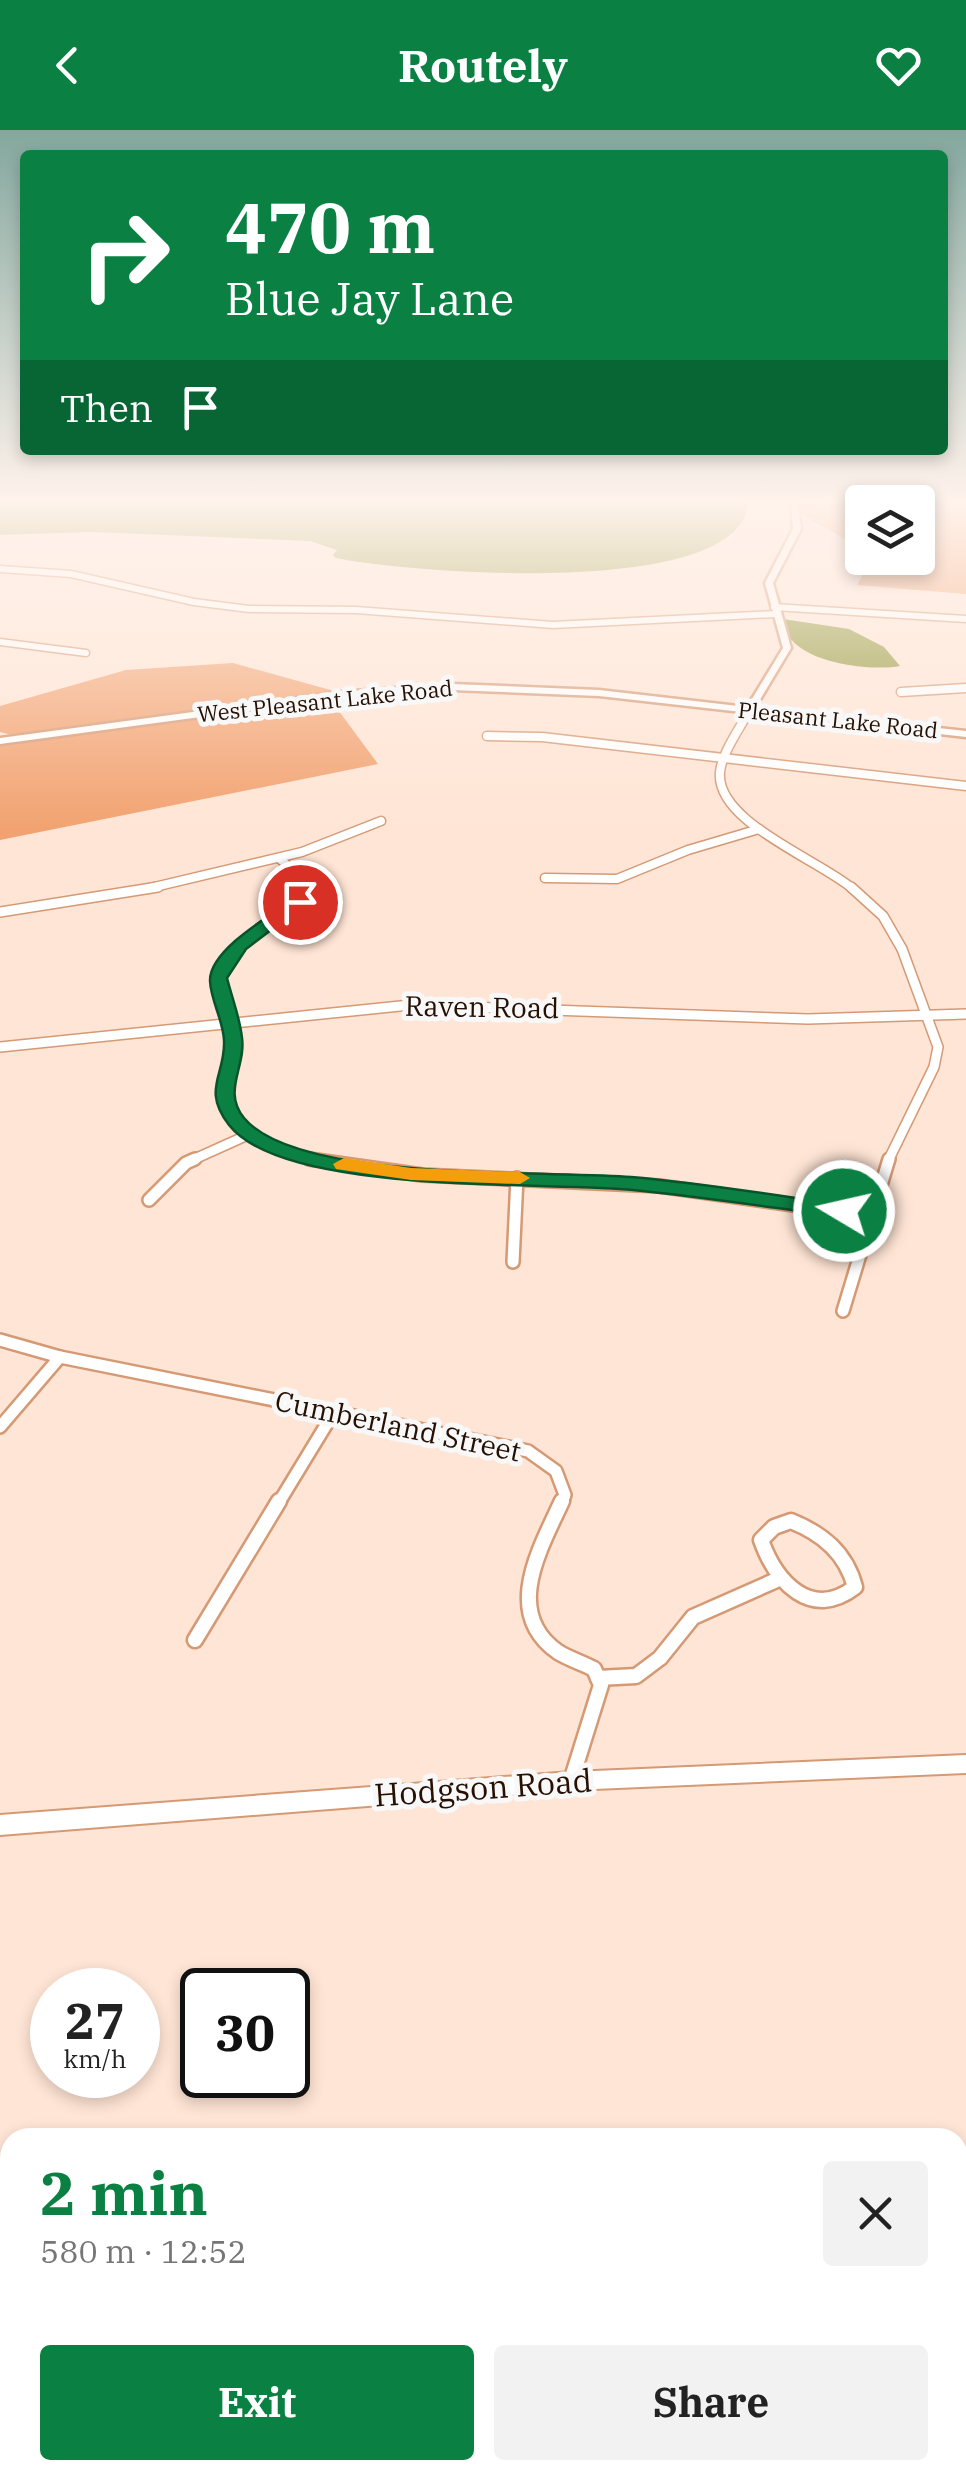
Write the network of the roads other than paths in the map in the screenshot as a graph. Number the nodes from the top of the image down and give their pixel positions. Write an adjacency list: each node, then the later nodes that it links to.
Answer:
1 (775, 610): 8 (street)
2 (362, 611): 3 (street)
3 (766, 611)
4 (842, 611): 5 (street)
5 (966, 622)
6 (0, 642): 7 (street)
7 (86, 653)
8 (765, 686): 12 (street); 13 (street)
9 (966, 688): 10 (street)
10 (902, 692)
11 (710, 705): 12 (street, Pleasant Lake Road); 16 (street, West Pleasant Lake Road)
12 (750, 710): 13 (street, Pleasant Lake Road); 17 (street)
13 (819, 718): 14 (street, Pleasant Lake Road)
14 (966, 734)
15 (487, 736): 17 (street)
16 (2, 738)
17 (725, 759): 18 (street); 20 (street)
18 (966, 786)
19 (381, 821): 21 (street)
20 (759, 829): 22 (street); 25 (street)
21 (280, 859): 23 (street); 26 (street)
22 (545, 878)
23 (0, 912)
24 (966, 1014): 25 (street, Raven Road)
25 (926, 1016): 26 (street, Raven Road); 31 (street)
26 (228, 1022): 27 (street, Raven Road); 28 (street)
27 (0, 1047)
28 (250, 1134): 29 (street); 30 (street)
29 (517, 1178): 31 (street); 32 (street)
30 (149, 1200)
31 (870, 1216): 33 (street)
32 (513, 1262)
33 (843, 1312)
34 (0, 1340): 35 (street, Cumberland Street)
35 (60, 1357): 36 (street, Cumberland Street); 37 (street)
36 (334, 1412): 39 (street); 40 (street, Cumberland Street)
37 (0, 1427)
38 (780, 1578): 38 (street); 40 (street)
39 (194, 1640)
40 (598, 1678): 42 (street)
41 (966, 1764): 42 (main road, Hodgson Road)
42 (571, 1781): 43 (main road, Hodgson Road)
43 (0, 1825)

